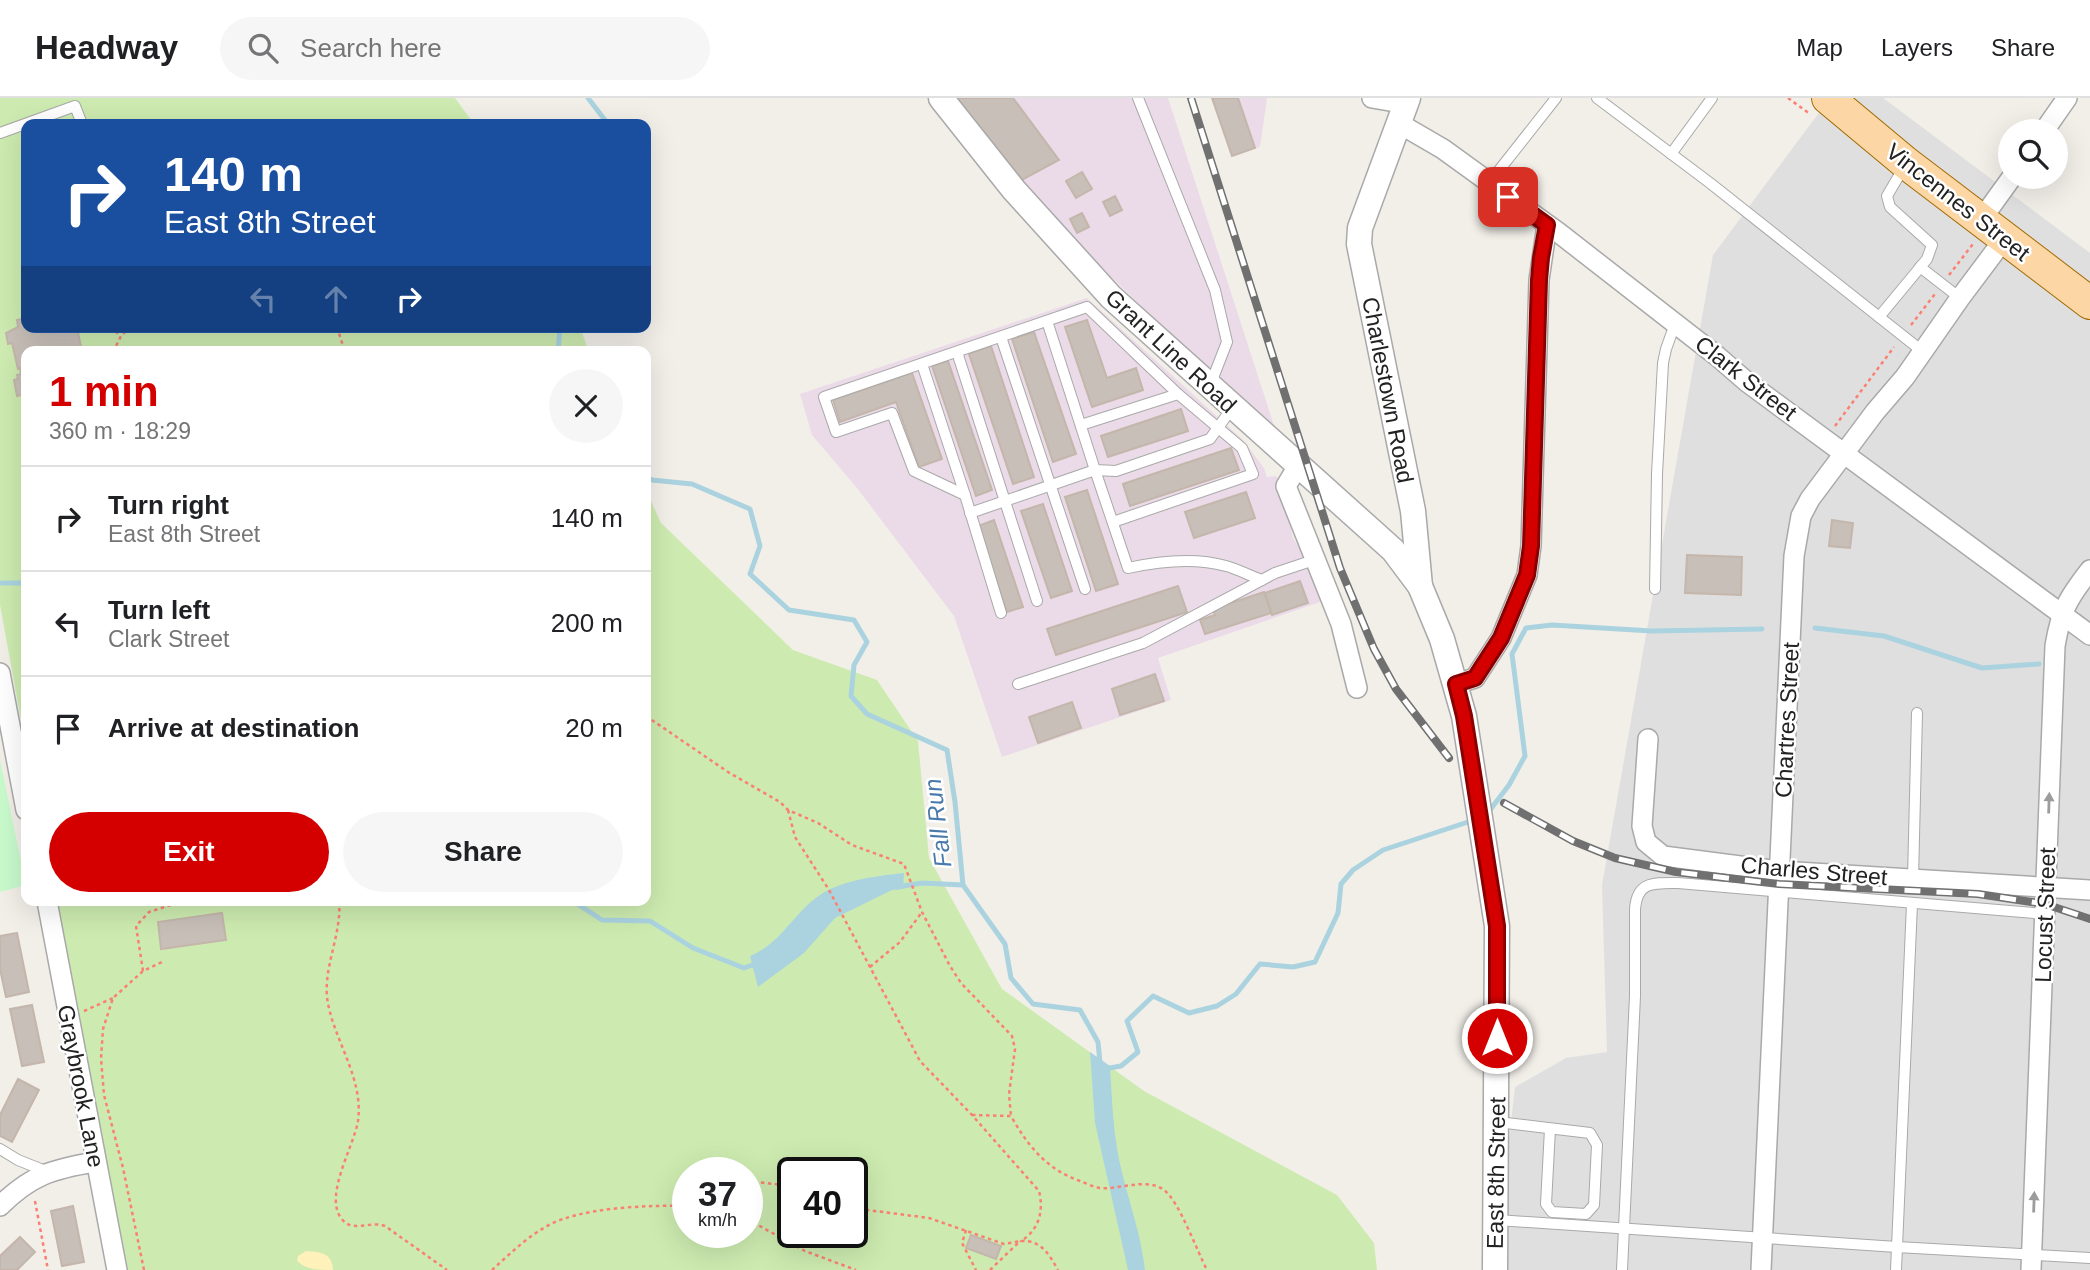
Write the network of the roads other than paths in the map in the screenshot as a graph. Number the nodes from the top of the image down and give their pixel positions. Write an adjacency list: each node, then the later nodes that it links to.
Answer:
1 (941, 98): 31 (street, Grant Line Road)
2 (1138, 98): 31 (lane)
3 (1372, 98): 9 (street, Clark Street)
4 (1556, 98): 17 (lane)
5 (1597, 98): 15 (lane)
6 (1712, 98): 15 (lane)
7 (1828, 98): 16 (main road, Vincennes Street)
8 (2067, 98): 12 (street)
9 (1405, 109): 17 (street, Clark Street); 47 (street, Charlestown Road)
10 (39, 119): 11 (lane)
11 (80, 119)
12 (2052, 119)
13 (21, 125): 14 (lane)
14 (0, 133)
15 (1671, 154): 24 (lane)
16 (1906, 163): 20 (main road, Vincennes Street); 21 (lane)
17 (1489, 183): 19 (street, Clark Street)
18 (2008, 189): 20 (street, Chartres Street)
19 (1547, 225): 26 (street, Clark Street); 56 (street)
20 (1993, 229): 22 (street, Chartres Street); 23 (main road, Vincennes Street)
21 (1920, 267): 22 (lane); 24 (lane)
22 (1959, 298): 28 (street, Chartres Street)
23 (2090, 303)
24 (1879, 317): 28 (lane)
25 (1047, 321): 27 (lane); 32 (lane); 34 (lane)
26 (1675, 324): 36 (street, Clark Street); 49 (lane)
27 (1000, 337): 29 (lane); 39 (lane)
28 (1922, 351): 36 (street, Chartres Street)
29 (957, 352): 30 (lane); 41 (lane)
30 (922, 364): 40 (lane); 40 (lane)
31 (1210, 387): 33 (street, Grant Line Road)
32 (1178, 394): 34 (lane); 35 (lane)
33 (1232, 408): 35 (lane); 37 (street, Grant Line Road)
34 (1081, 425): 38 (lane)
35 (1217, 428): 38 (lane); 43 (lane)
36 (1844, 453): 52 (street, Clark Street); 61 (street, Chartres Street)
37 (1298, 466): 44 (street); 47 (street, Grant Line Road)
38 (1095, 470): 39 (lane); 43 (lane)
39 (1050, 485): 41 (lane); 48 (lane)
40 (965, 495): 42 (lane)
41 (1005, 500): 42 (lane); 50 (lane)
42 (970, 513): 51 (lane)
43 (1113, 522): 46 (lane)
44 (1314, 560): 46 (lane); 57 (street)
45 (2090, 570): 52 (street, Locust Street)
46 (1262, 580): 55 (lane)
47 (1420, 586): 56 (street, Charlestown Road)
48 (1085, 589)
49 (1655, 589)
50 (1037, 601)
51 (1001, 613)
52 (2061, 614): 53 (street, Clark Street); 63 (street, Locust Street, one-way to 52)
53 (2090, 635)
54 (0, 676): 60 (street)
55 (1018, 684)
56 (1456, 684): 69 (street, East 8th Street)
57 (1357, 688)
58 (1917, 713): 62 (lane)
59 (1648, 739): 61 (street, Charles Street)
60 (21, 784)
61 (1780, 871): 62 (street, Charles Street); 65 (street, Chartres Street)
62 (1913, 879): 63 (street, Charles Street)
63 (2046, 886): 64 (street, Charles Street); 68 (street, Locust Street)
64 (2090, 890)
65 (1779, 893): 66 (lane); 76 (lane); 77 (street, Chartres Street)
66 (1912, 904): 68 (lane); 78 (lane)
67 (48, 906): 72 (street, Graybrook Lane)
68 (2045, 914): 80 (street, Locust Street, one-way to 68)
69 (1497, 1122): 70 (lane); 75 (street, East 8th Street)
70 (1550, 1129): 70 (lane)
71 (0, 1149): 73 (lane)
72 (95, 1162): 73 (street); 81 (street, Graybrook Lane)
73 (49, 1172): 74 (street)
74 (0, 1206)
75 (1497, 1220): 76 (lane); 82 (street, East 8th Street)
76 (1623, 1229): 77 (lane); 83 (lane)
77 (1763, 1237): 78 (lane); 84 (street, Chartres Street)
78 (1896, 1247): 80 (lane); 85 (lane)
79 (2090, 1258): 80 (lane)
80 (2031, 1262)
81 (117, 1270)
82 (1495, 1270)
83 (1622, 1270)
84 (1761, 1270)
85 (1896, 1270)

